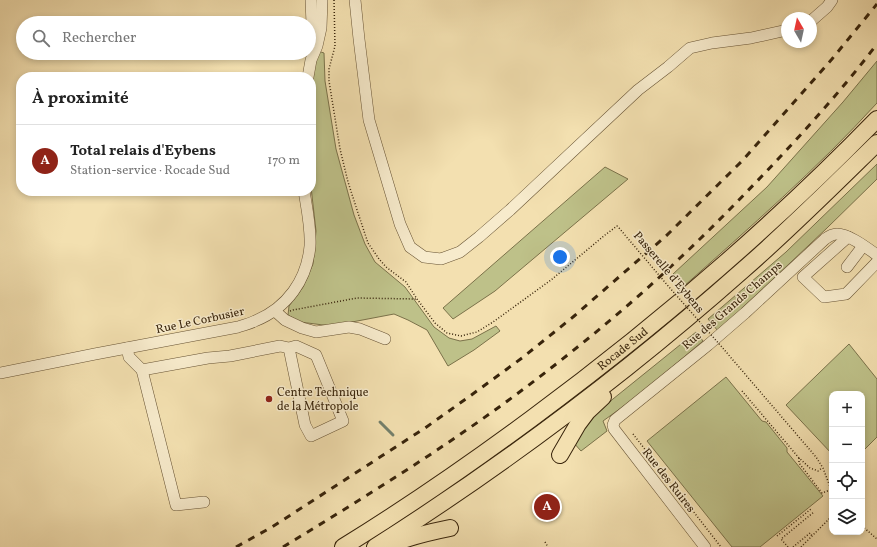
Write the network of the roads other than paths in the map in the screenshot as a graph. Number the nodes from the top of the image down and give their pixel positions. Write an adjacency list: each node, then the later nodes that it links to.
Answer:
1 (311, 0): 6 (street)
2 (322, 0): 8 (street)
3 (355, 0): 7 (street)
4 (832, 0): 5 (street)
5 (817, 15)
6 (312, 16)
7 (781, 31)
8 (316, 49)
9 (312, 60): 10 (street)
10 (309, 72)
11 (877, 119): 30 (highway, Rocade Sud)
12 (877, 143): 19 (highway, Rocade Sud)
13 (305, 196): 20 (street, Rue Le Corbusier)
14 (848, 237): 15 (street, Rue des Grands Champs); 17 (street); 26 (street, Rue des Grands Champs)
15 (863, 246): 16 (street, Rue des Grands Champs); 18 (street)
16 (877, 255)
17 (877, 262)
18 (847, 267)
19 (706, 302): 27 (highway); 31 (highway, Rocade Sud)
20 (278, 314): 21 (street); 22 (street, Rue Le Corbusier)
21 (385, 339)
22 (127, 348): 24 (street); 25 (street, Rue Le Corbusier)
23 (289, 348): 23 (street); 24 (street)
24 (142, 370): 28 (street)
25 (0, 373)
26 (614, 429): 33 (street, Rue des Ruires)
27 (560, 455)
28 (204, 502)
29 (450, 528): 32 (highway)
30 (346, 544)
31 (375, 547)
32 (384, 547)
33 (704, 547)

